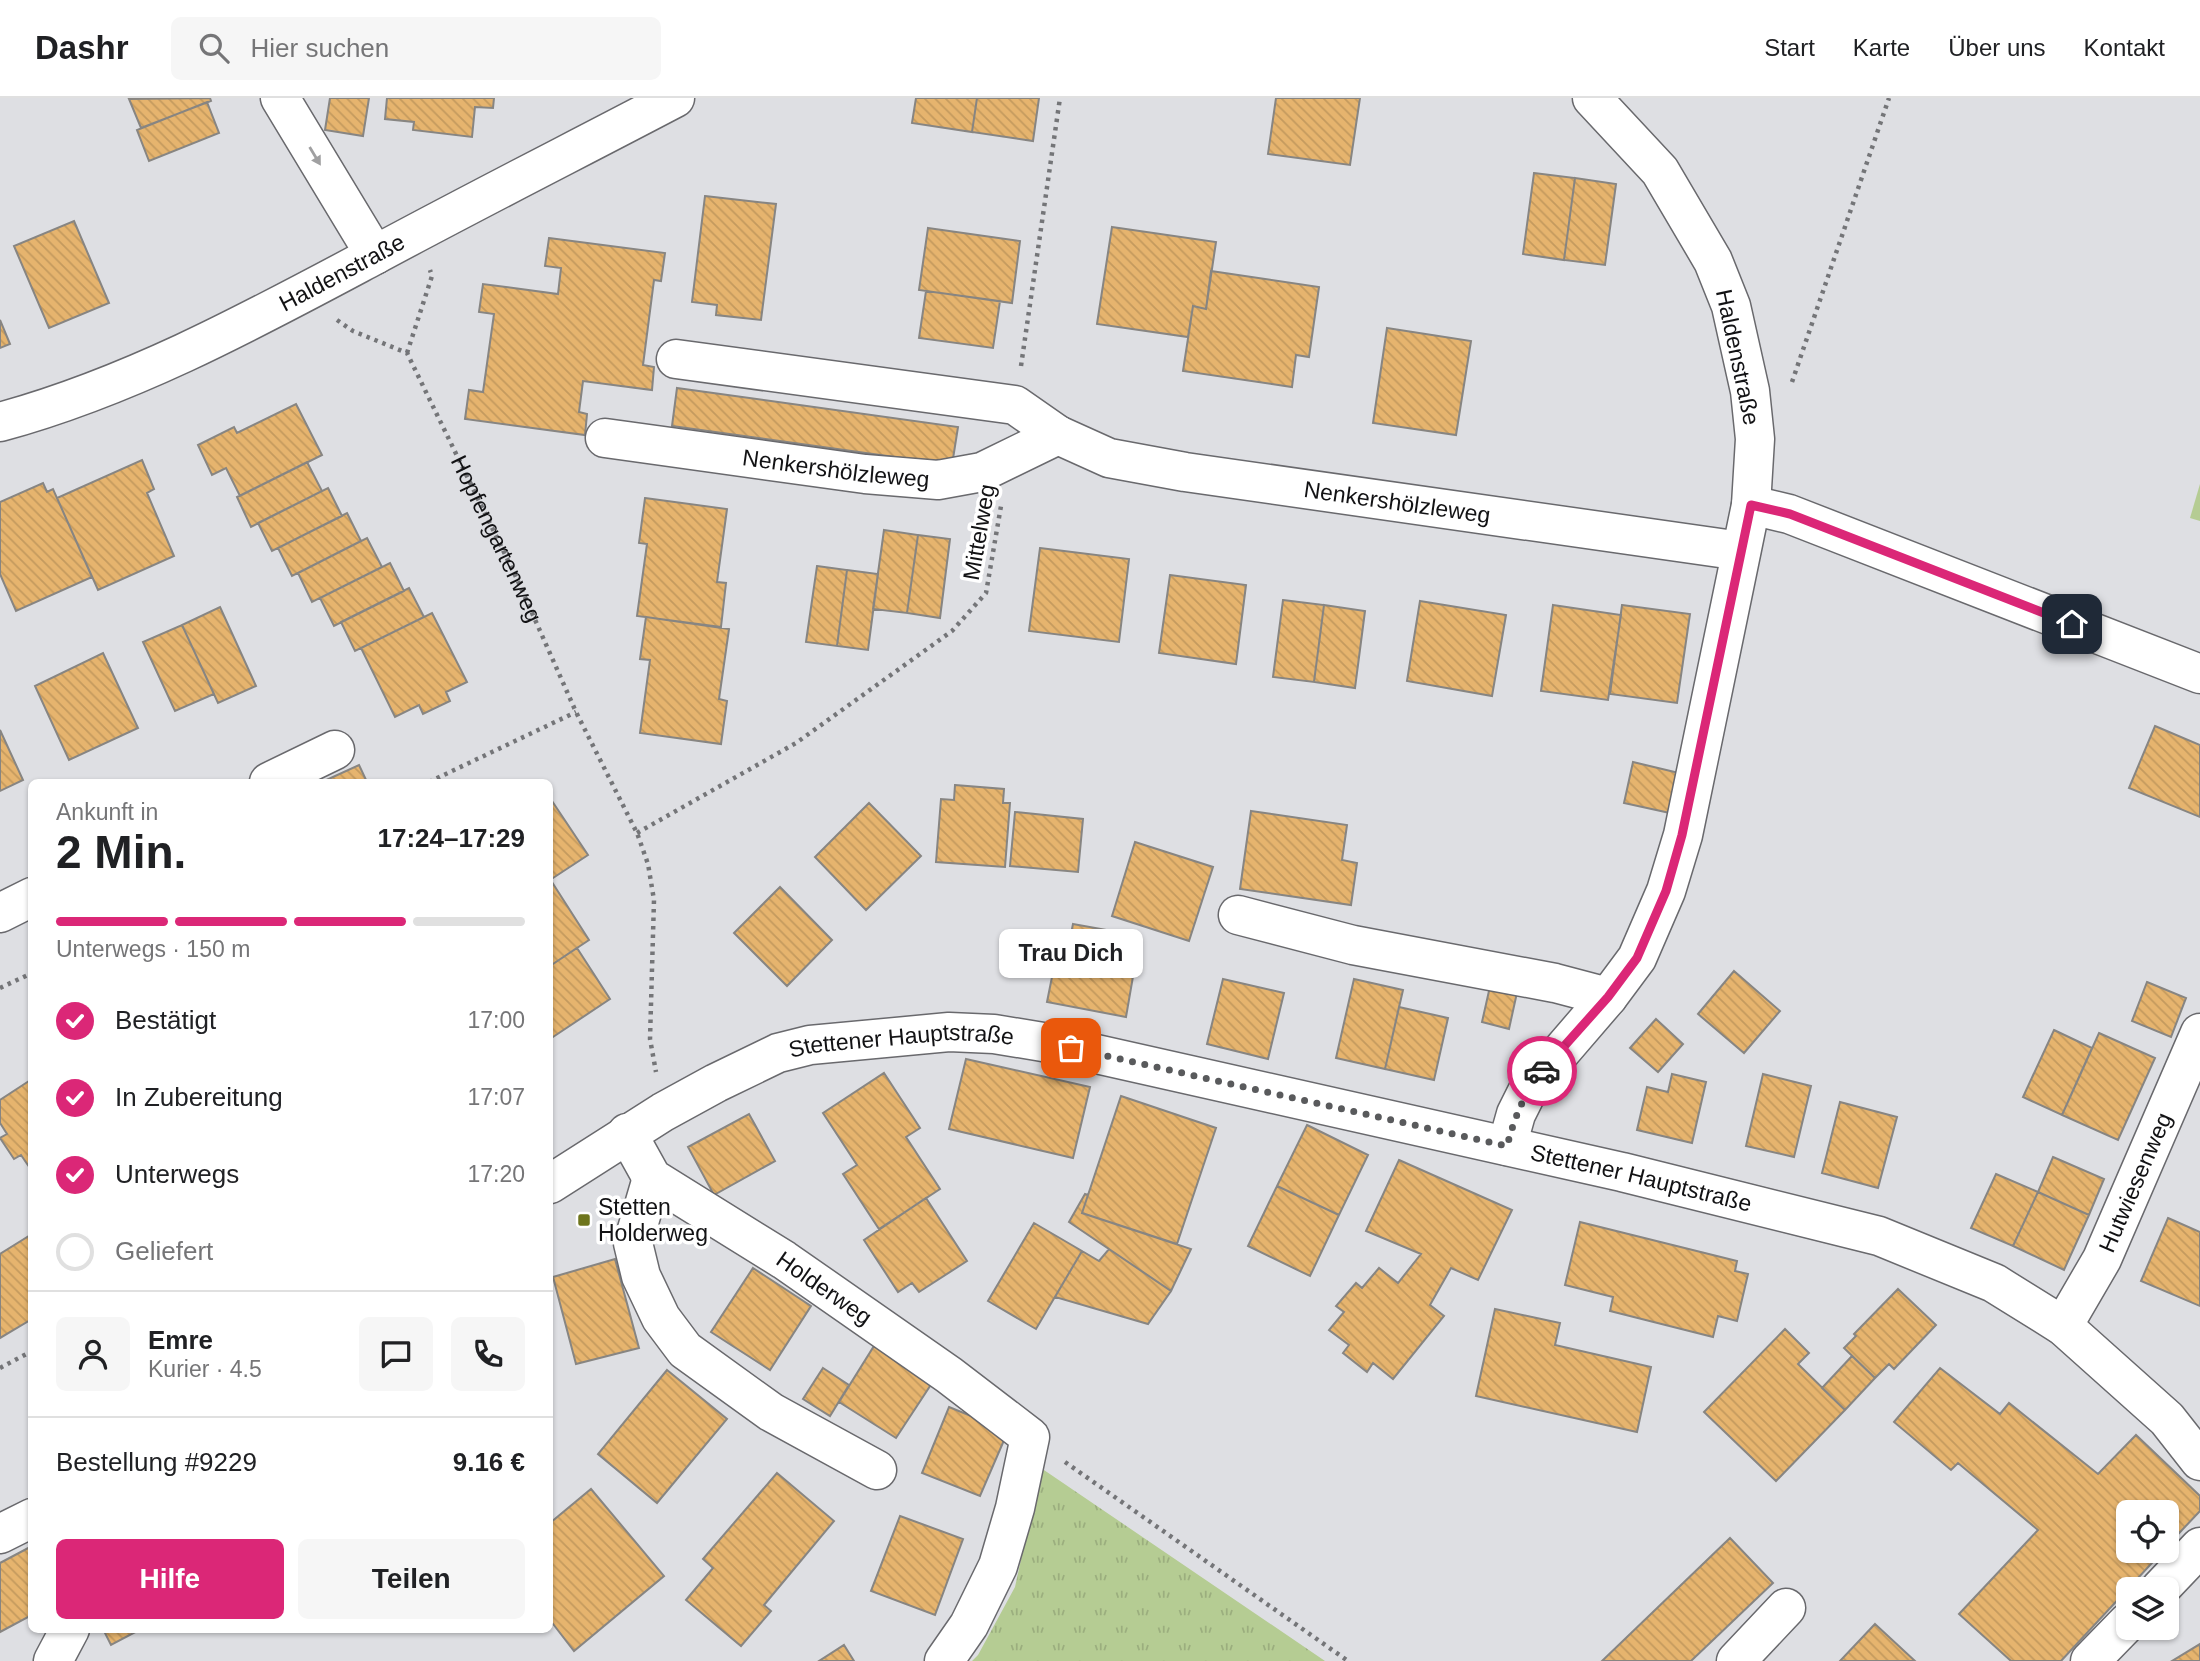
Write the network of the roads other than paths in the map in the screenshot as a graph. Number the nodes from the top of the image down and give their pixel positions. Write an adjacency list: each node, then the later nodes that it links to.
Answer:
1 (280, 98): 4 (street, one-way to 4)
2 (675, 98): 4 (street, Haldenstraße)
3 (1592, 98): 9 (street, Haldenstraße)
4 (375, 255): 6 (street, Haldenstraße)
5 (676, 359): 7 (street, Nenkershölzleweg)
6 (0, 422)
7 (1058, 435): 8 (street, Nenkershölzleweg); 10 (street, Nenkershölzleweg)
8 (605, 438)
9 (1751, 505): 10 (street, Haldenstraße); 11 (street)
10 (1741, 551): 17 (street, Haldenstraße)
11 (2200, 674)
12 (335, 750): 13 (street)
13 (275, 779)
14 (28, 899): 15 (street)
15 (0, 913)
16 (1238, 915): 17 (street)
17 (1608, 997): 20 (street, Haldenstraße)
18 (2197, 1048): 23 (street, Hutwiesenweg)
19 (627, 1133): 20 (street, Stettener Hauptstraße); 21 (street, Holderweg); 22 (street, Stettener Hauptstraße)
20 (1507, 1146): 23 (street, Stettener Hauptstraße)
21 (652, 1178): 25 (street); 34 (street, Holderweg)
22 (553, 1182)
23 (2063, 1326): 24 (street, Stettener Hauptstraße)
24 (2200, 1461)
25 (877, 1470)
26 (28, 1520): 27 (street)
27 (0, 1534)
28 (2200, 1547): 29 (street)
29 (2171, 1577)
30 (1786, 1608): 35 (street)
31 (68, 1633): 33 (street)
32 (2116, 1634): 36 (street)
33 (53, 1661)
34 (944, 1661)
35 (1736, 1661)
36 (2090, 1661)

